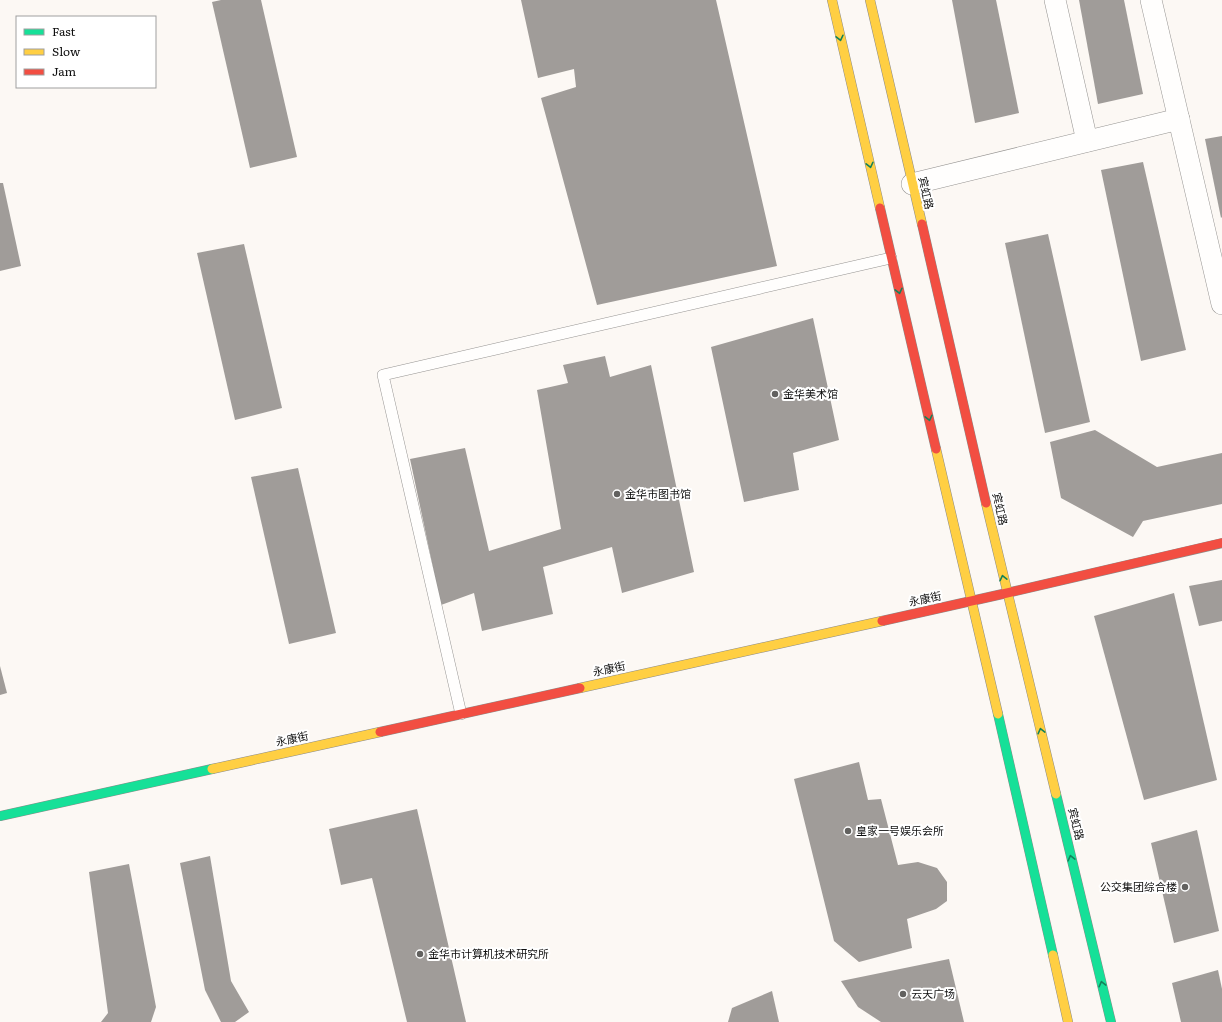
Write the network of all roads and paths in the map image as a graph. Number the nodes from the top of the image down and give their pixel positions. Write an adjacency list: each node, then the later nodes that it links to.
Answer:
1 (832, 0): 8 (main road, one-way to 8)
2 (870, 0): 7 (main road, 宾虹路)
3 (1055, 0): 6 (street)
4 (1151, 0): 5 (street)
5 (1179, 118): 6 (street); 9 (street)
6 (1086, 141): 7 (street)
7 (912, 184): 11 (main road, 宾虹路, one-way to 7)
8 (891, 258): 12 (main road, one-way to 12); 13 (lane)
9 (1222, 304)
10 (1222, 543): 11 (main road, 永康街)
11 (1007, 593): 12 (main road, 永康街); 16 (main road, 宾虹路, one-way to 11)
12 (972, 601): 13 (main road, 永康街); 15 (main road)
13 (461, 714): 14 (main road, 永康街)
14 (0, 816)
15 (1068, 1022)
16 (1111, 1022)

